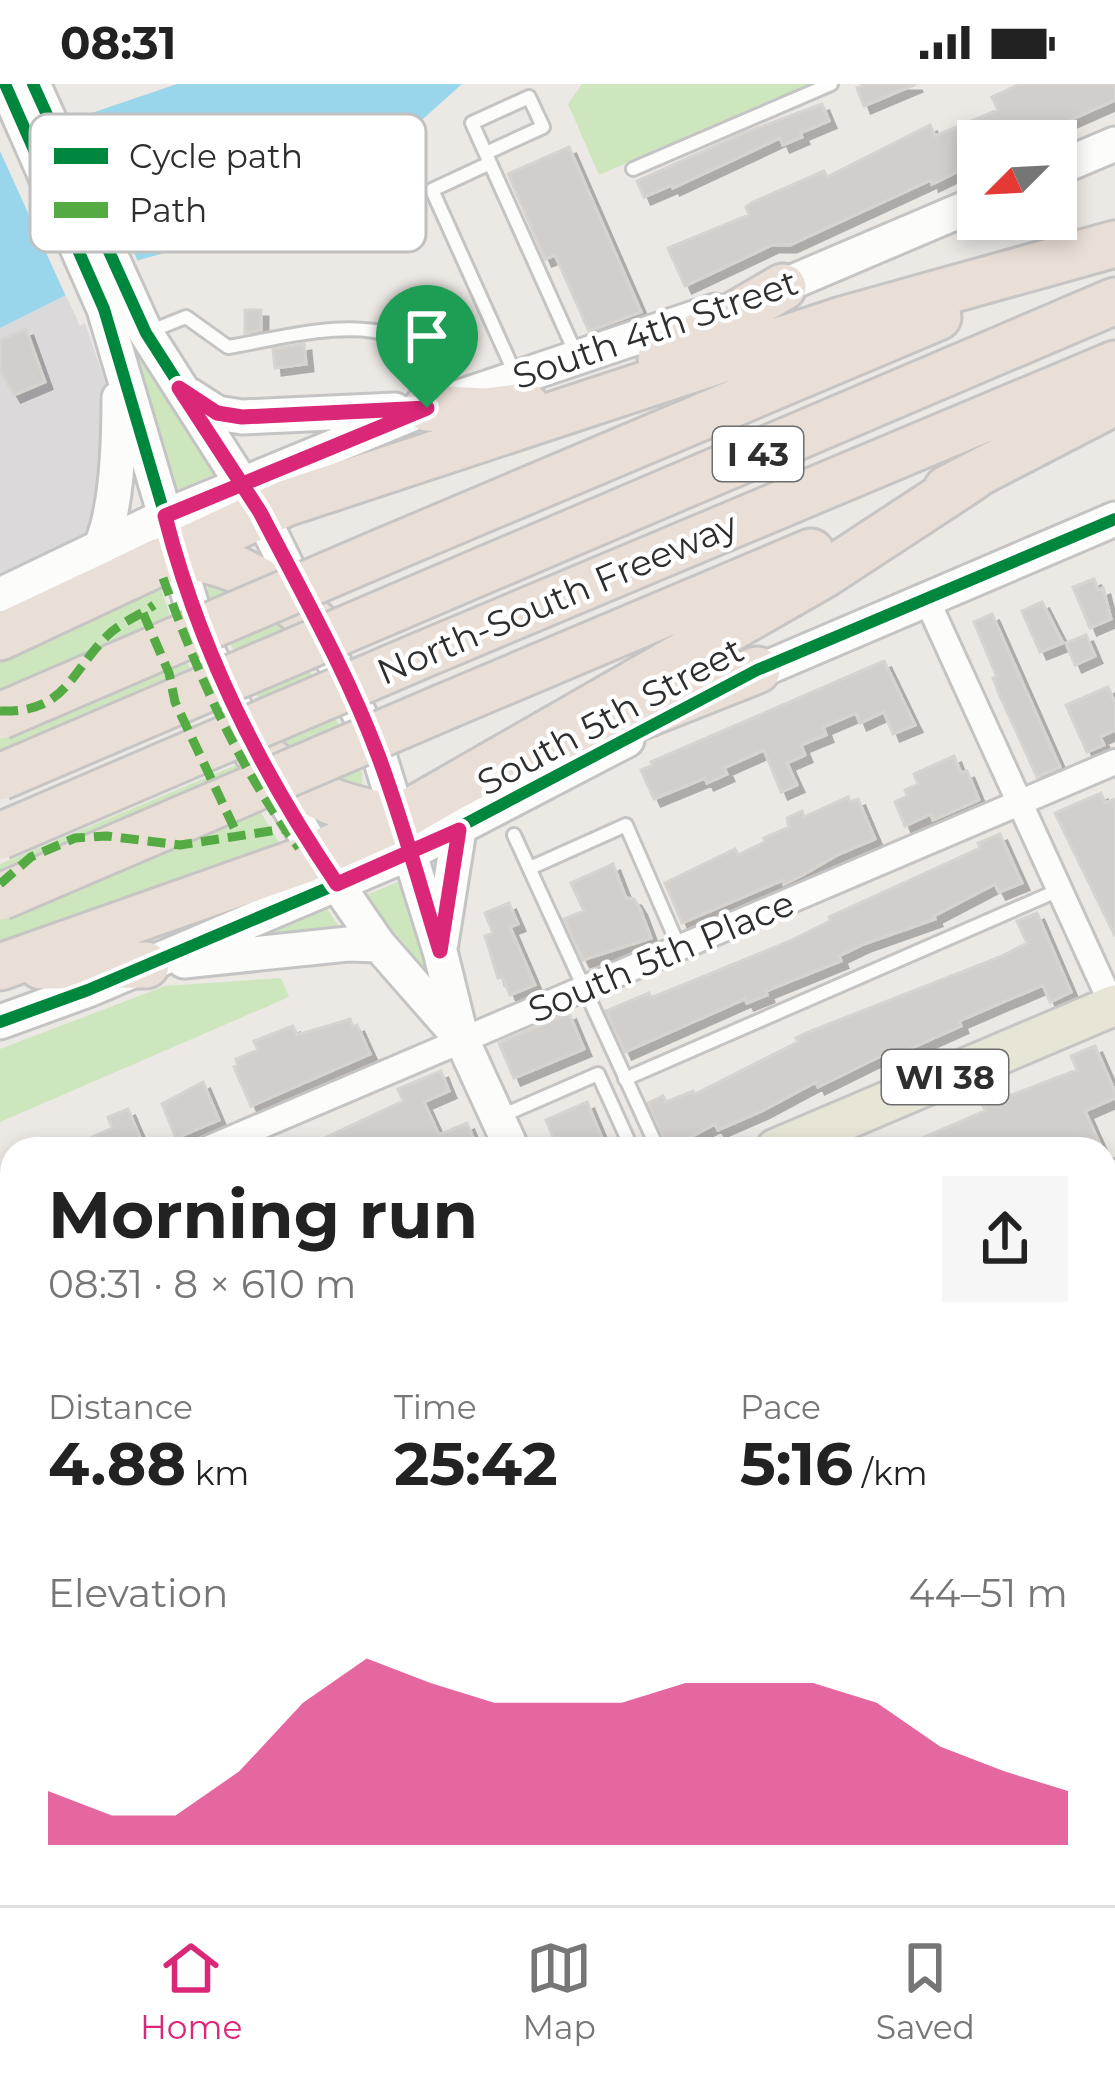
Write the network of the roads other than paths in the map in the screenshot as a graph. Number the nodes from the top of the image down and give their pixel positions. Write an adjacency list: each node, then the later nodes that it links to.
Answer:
1 (831, 84): 7 (lane)
2 (15, 87): 3 (main road)
3 (30, 119)
4 (1115, 144): 6 (main road)
5 (488, 158): 5 (lane); 16 (lane); 18 (lane)
6 (1077, 161)
7 (633, 169)
8 (957, 212): 11 (main road, South 4th Street)
9 (1097, 250): 20 (highway); 34 (highway, bridge)
10 (92, 252): 12 (main road)
11 (783, 287): 16 (main road, South 4th Street); 20 (highway)
12 (115, 300): 14 (main road); 15 (main road)
13 (1115, 301): 37 (highway, North-South Freeway / I 43, bridge)
14 (146, 333): 19 (main road); 22 (lane)
15 (118, 354): 26 (main road); 27 (main road)
16 (577, 357): 18 (main road, South 4th Street)
17 (1115, 364): 42 (highway, North-South Freeway / I 43, bridge)
18 (517, 377): 22 (main road, South 4th Street)
19 (179, 388): 22 (main road); 24 (main road)
20 (621, 391): 22 (highway); 24 (highway)
21 (1115, 402): 23 (highway)
22 (439, 404): 24 (main road, South 4th Street)
23 (973, 477): 38 (highway); 47 (highway, bridge)
24 (251, 498): 26 (highway); 31 (main road)
25 (1115, 519): 29 (main road, South 5th Street)
26 (170, 536): 27 (main road); 30 (highway); 31 (highway); 35 (main road)
27 (102, 547): 28 (main road); 30 (main road)
28 (0, 595)
29 (926, 598): 33 (main road, South 5th Street); 39 (street)
30 (58, 609): 32 (highway)
31 (318, 626): 43 (main road)
32 (0, 637)
33 (757, 670): 38 (highway); 40 (main road, South 5th Street)
34 (0, 716)
35 (255, 749): 43 (highway); 45 (main road)
36 (1115, 762): 39 (street, South 5th Place)
37 (0, 777)
38 (475, 778): 40 (highway); 43 (highway)
39 (1019, 802): 46 (street); 49 (street, South 5th Place)
40 (459, 830): 43 (main road, South 5th Street); 50 (main road)
41 (514, 835): 44 (lane)
42 (0, 836)
43 (405, 836): 45 (highway); 50 (main road)
44 (530, 868): 49 (lane); 53 (lane)
45 (327, 869): 48 (main road); 51 (main road); 52 (highway)
46 (1059, 890): 54 (street); 57 (lane)
47 (0, 898)
48 (380, 945): 51 (main road); 56 (main road)
49 (680, 948): 53 (street, South 5th Place)
50 (440, 951): 56 (main road)
51 (146, 965): 52 (highway); 55 (main road)
52 (1, 967)
53 (584, 989): 56 (street, South 5th Place); 57 (lane)
54 (1114, 1007): 62 (main road, WI 38)
55 (0, 1022)
56 (462, 1040): 58 (main road); 59 (street, South 5th Place)
57 (625, 1079): 61 (lane)
58 (505, 1133): 60 (lane)
59 (235, 1137)
60 (627, 1137)
61 (652, 1137)
62 (816, 1137)

